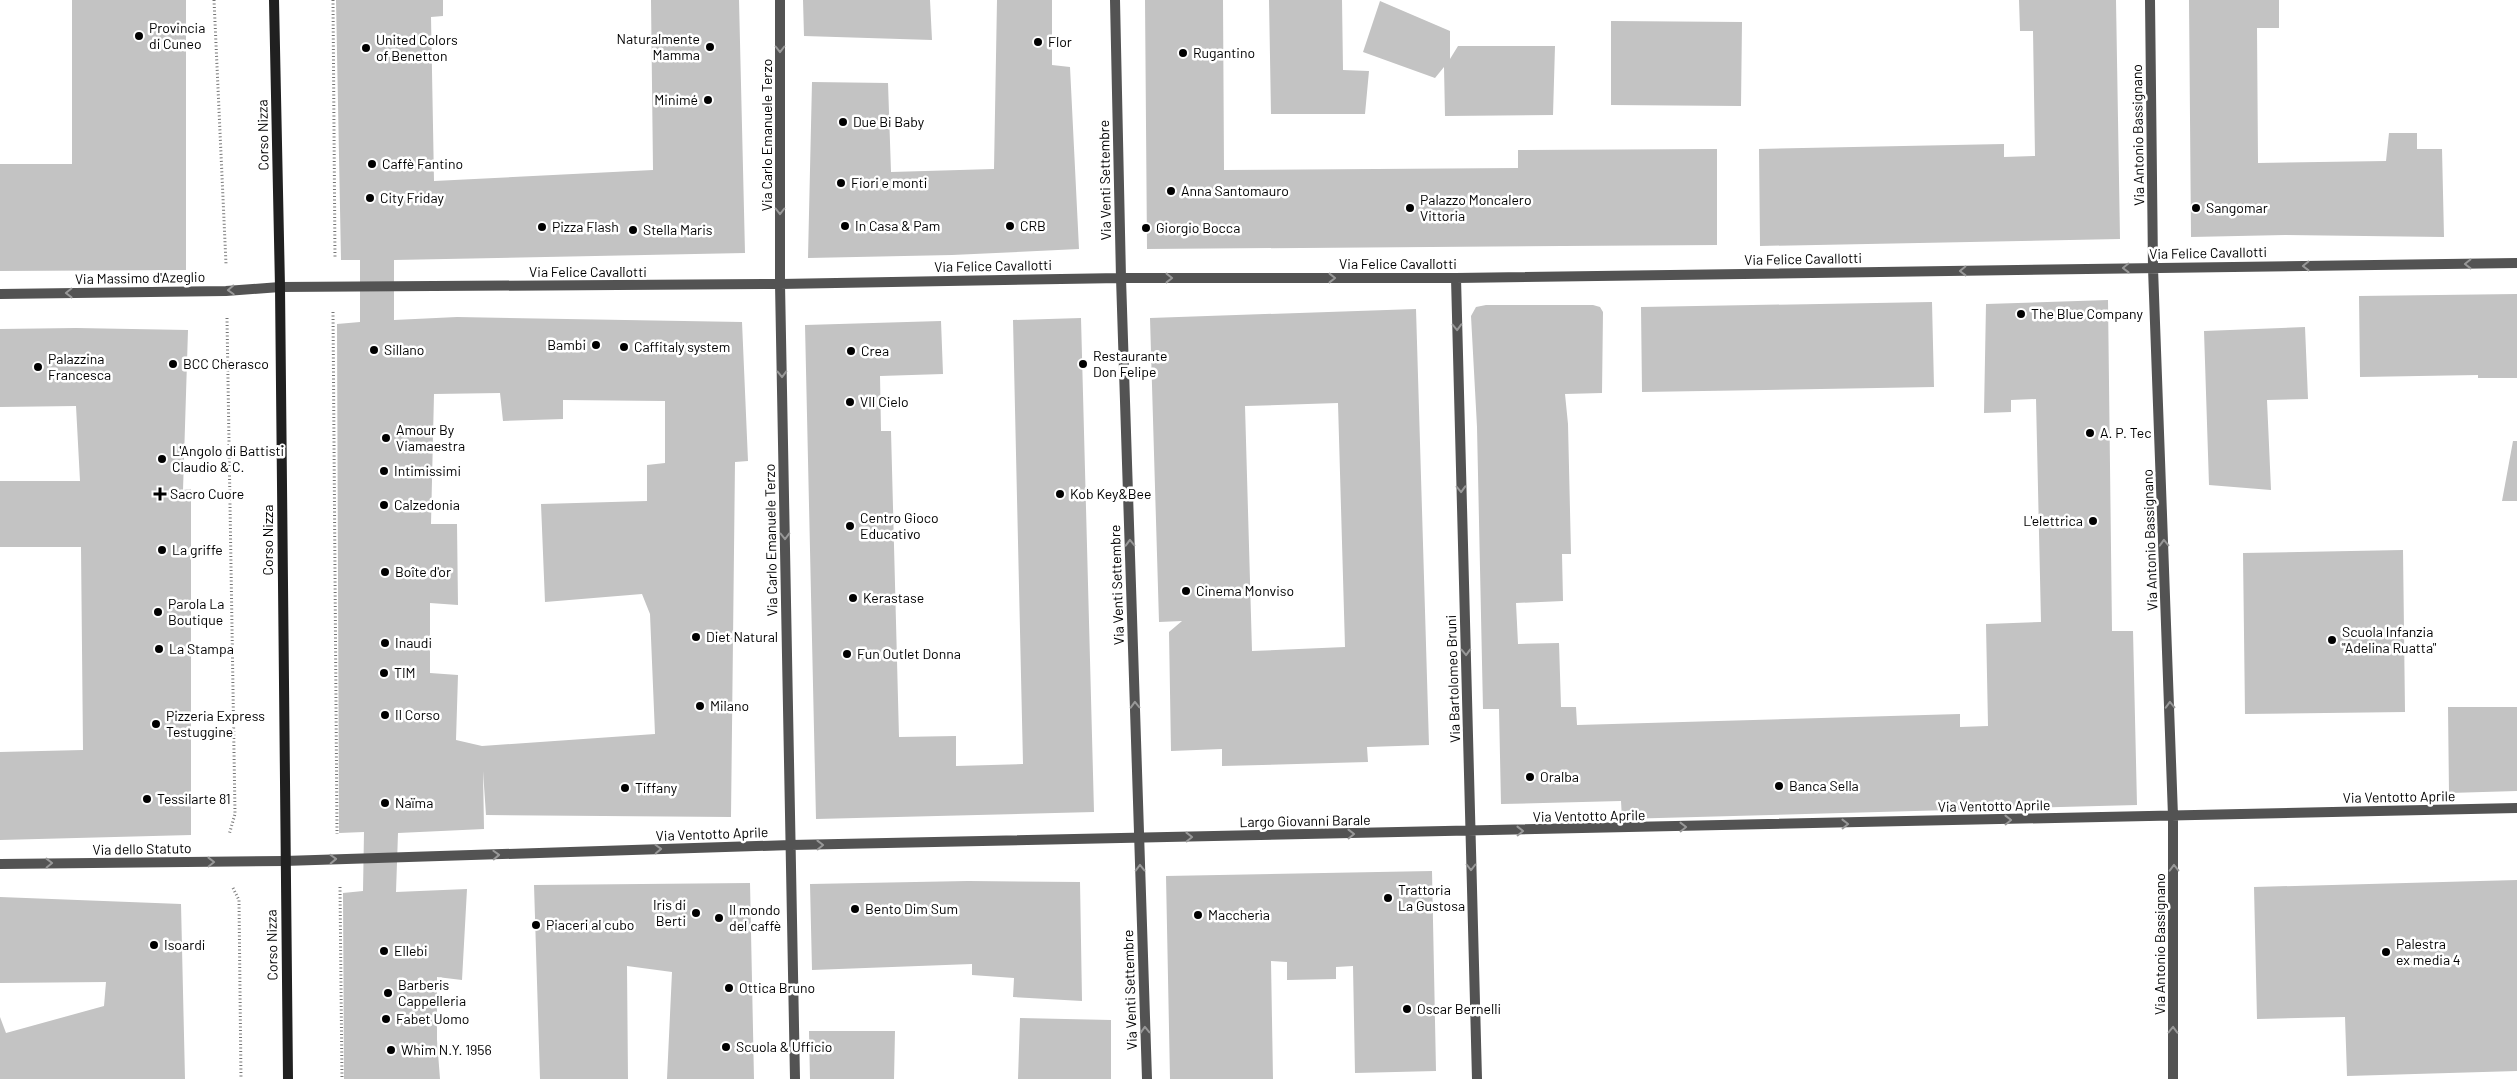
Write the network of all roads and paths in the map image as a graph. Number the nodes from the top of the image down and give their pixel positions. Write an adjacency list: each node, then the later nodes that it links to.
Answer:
1 (214, 0): 14 (path)
2 (274, 0): 12 (street, Corso Nizza)
3 (333, 0): 13 (path)
4 (780, 0): 11 (street, Via Carlo Emanuele Terzo, one-way to 11)
5 (1115, 0): 9 (street, Via Venti Settembre)
6 (2150, 0): 8 (street, Via Antonio Bassignano)
7 (2517, 264): 8 (street, Via Felice Cavallotti, one-way to 8)
8 (2154, 268): 10 (street, Via Felice Cavallotti, one-way to 10); 17 (street, Via Antonio Bassignano, one-way to 8)
9 (1120, 278): 10 (street, Via Felice Cavallotti, one-way to 10); 11 (street, Via Felice Cavallotti); 19 (street, Via Venti Settembre, one-way to 9)
10 (1456, 278): 18 (street, Via Bartolomeo Bruni, one-way to 18)
11 (780, 284): 13 (street, Via Felice Cavallotti); 20 (street, Via Carlo Emanuele Terzo, one-way to 20)
12 (280, 287): 13 (street, Via Felice Cavallotti); 14 (street, Via Massimo d'Azeglio, one-way to 14); 22 (street, Corso Nizza)
13 (335, 287): 21 (path)
14 (226, 291): 15 (street, Via Massimo d'Azeglio, one-way to 15); 23 (path)
15 (0, 294)
16 (2517, 808): 17 (street, Via Ventotto Aprile)
17 (2173, 816): 18 (street, Via Ventotto Aprile, one-way to 17); 31 (street, Via Antonio Bassignano, one-way to 17)
18 (1472, 830): 19 (street, Largo Giovanni Barale, one-way to 18); 30 (street, Via Bartolomeo Bruni, one-way to 30)
19 (1140, 838): 20 (street, Via Ventotto Aprile, one-way to 19); 29 (street, Via Venti Settembre, one-way to 19)
20 (791, 845): 21 (street, Via Ventotto Aprile, one-way to 20); 28 (street, Via Carlo Emanuele Terzo)
21 (340, 859): 22 (street, Via Ventotto Aprile, one-way to 21); 27 (path)
22 (284, 861): 23 (street, Via dello Statuto); 26 (street, Corso Nizza)
23 (229, 862): 24 (street, Via dello Statuto, one-way to 23); 25 (path)
24 (0, 864)
25 (241, 1079)
26 (288, 1079)
27 (342, 1079)
28 (795, 1079)
29 (1147, 1079)
30 (1477, 1079)
31 (2172, 1079)

